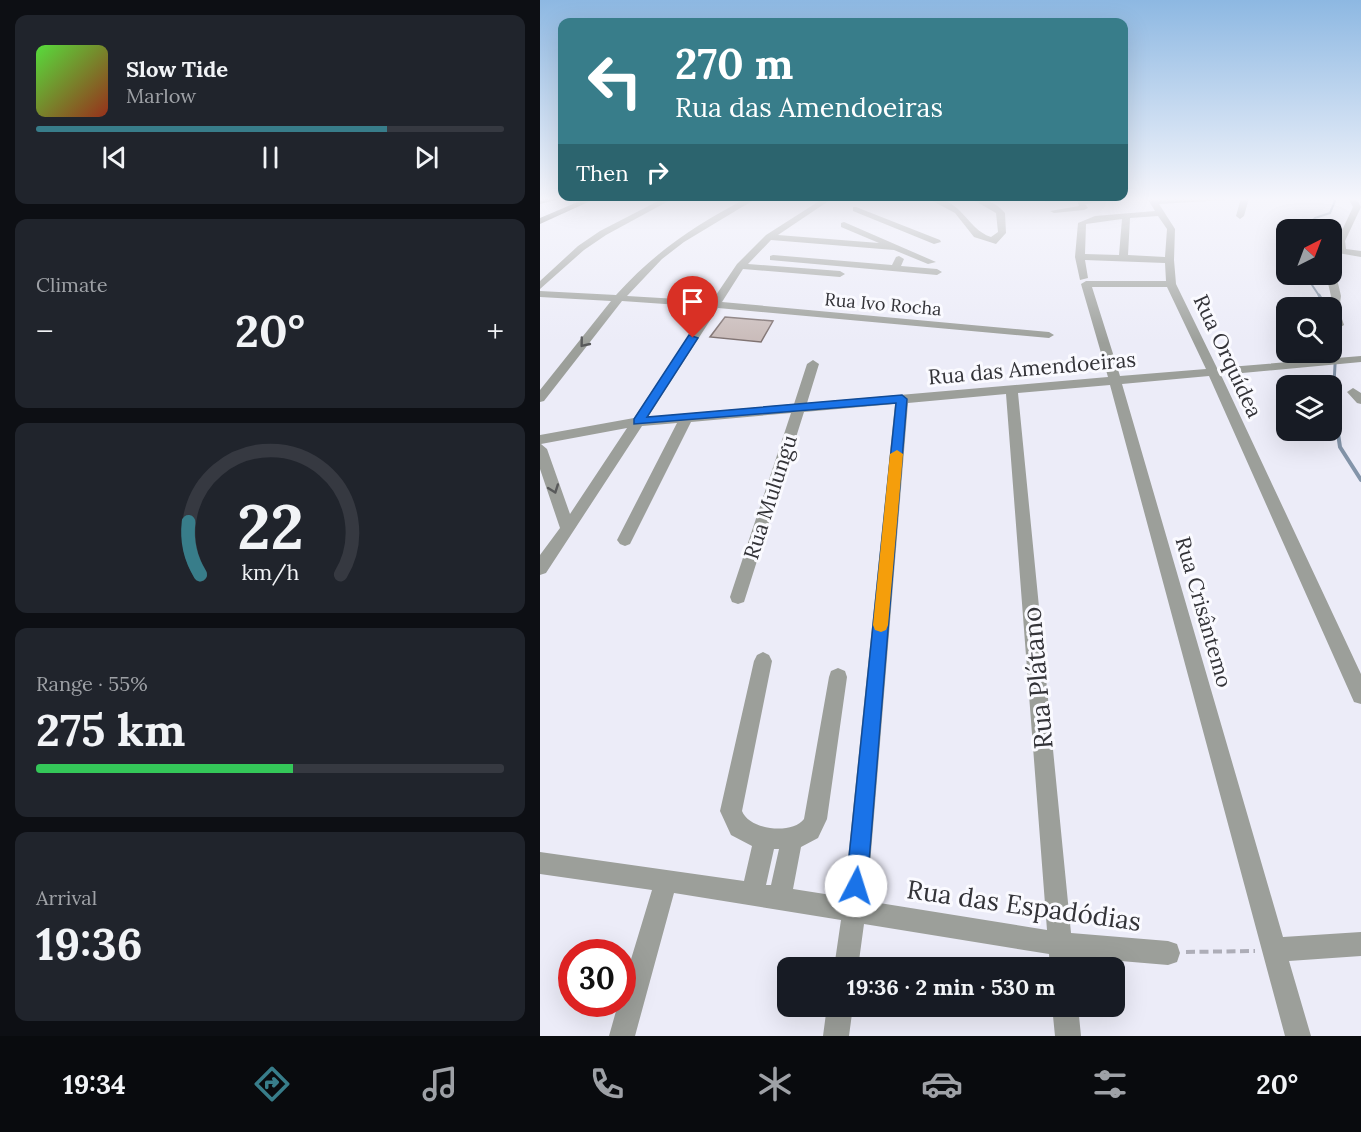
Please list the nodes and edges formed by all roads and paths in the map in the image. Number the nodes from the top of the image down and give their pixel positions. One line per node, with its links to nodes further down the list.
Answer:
1 (585, 246): 22 (street)
2 (673, 246): 24 (street)
3 (760, 246): 17 (street)
4 (871, 246): 11 (street)
5 (886, 246): 11 (street)
6 (1081, 246): 12 (street)
7 (1124, 246): 14 (street)
8 (1170, 246): 15 (street, Rua Orquídea)
9 (1342, 251): 10 (street)
10 (1361, 254)
11 (898, 256): 13 (street); 16 (street); 18 (street)
12 (1080, 256): 14 (street); 20 (street)
13 (773, 258)
14 (1123, 258): 15 (street)
15 (1169, 260): 21 (street, Rua Orquídea)
16 (946, 263)
17 (740, 266): 19 (street); 25 (street)
18 (937, 272)
19 (840, 274)
20 (1083, 278)
21 (1171, 284): 29 (street, Rua Orquídea); 30 (street, Rua Crisântemo)
22 (540, 286)
23 (540, 294): 24 (street, Rua Ivo Rocha)
24 (621, 297): 25 (street, Rua Ivo Rocha); 32 (street, one-way to 32)
25 (714, 305): 26 (street, Rua Ivo Rocha); 36 (street)
26 (1049, 335)
27 (1359, 359): 29 (street, Rua das Amendoeiras)
28 (813, 364): 34 (street, Rua Mulungu)
29 (1214, 373): 30 (street, Rua das Amendoeiras); 45 (street, Rua Orquídea)
30 (1115, 380): 31 (street, Rua das Amendoeiras); 54 (street, Rua Crisântemo)
31 (1012, 389): 33 (street, Rua das Amendoeiras); 56 (street, Rua Plátano)
32 (540, 398)
33 (902, 399): 34 (street, Rua das Amendoeiras); 52 (street)
34 (799, 407): 35 (street, Rua das Amendoeiras); 42 (street, Rua Mulungu)
35 (686, 418): 36 (street, Rua das Amendoeiras); 40 (street)
36 (638, 422): 37 (street, Rua das Amendoeiras); 39 (street)
37 (540, 440)
38 (540, 449): 39 (street, one-way to 39)
39 (568, 529): 41 (street)
40 (625, 540)
41 (540, 568)
42 (738, 597)
43 (763, 661): 46 (street)
44 (838, 676): 47 (street)
45 (1361, 695)
46 (765, 837): 47 (street); 50 (street)
47 (792, 839): 51 (street)
48 (540, 863): 49 (street, Rua das Espadódias)
49 (666, 880): 50 (street, Rua das Espadódias); 60 (street)
50 (753, 894): 51 (street, Rua das Espadódias)
51 (780, 898): 52 (street, Rua das Espadódias)
52 (854, 910): 56 (street, Rua das Espadódias); 57 (street)
53 (1361, 944): 54 (street)
54 (1275, 950): 55 (path); 63 (street, Rua Crisântemo)
55 (1168, 953): 56 (street, Rua das Espadódias)
56 (1061, 956)
57 (848, 957)
58 (839, 1017): 61 (street)
59 (1066, 1017): 62 (street)
60 (622, 1036)
61 (836, 1036)
62 (1068, 1036)
63 (1298, 1036)

